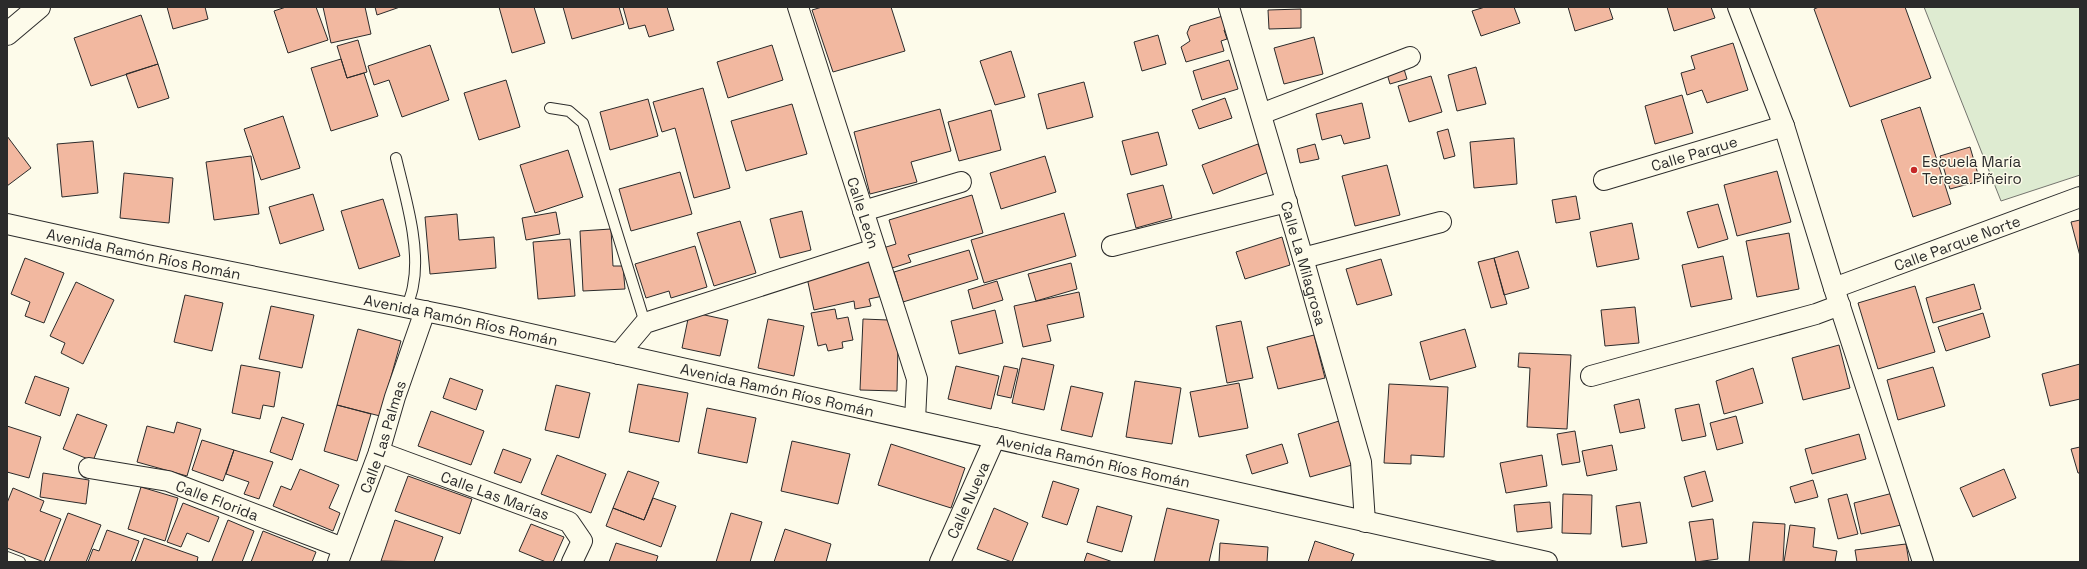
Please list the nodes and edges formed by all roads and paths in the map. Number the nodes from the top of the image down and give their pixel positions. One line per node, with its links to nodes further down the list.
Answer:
1 (39, 7): 5 (street)
2 (798, 7): 15 (street, Calle León)
3 (1229, 7): 8 (street, Calle La Milagrosa)
4 (1738, 7): 9 (street)
5 (7, 34)
6 (1410, 57): 8 (street)
7 (550, 108): 23 (lane)
8 (1261, 114): 14 (street, Calle La Milagrosa)
9 (1784, 126): 11 (street, Calle Parque); 21 (street)
10 (396, 158): 22 (lane)
11 (1604, 180)
12 (960, 182): 15 (street)
13 (2080, 197): 21 (street, Calle Parque Norte)
14 (1287, 202): 18 (street); 20 (street, Calle La Milagrosa)
15 (863, 211): 19 (street, Calle León)
16 (1441, 222): 20 (street)
17 (7, 224): 22 (street, Avenida Ramón Ríos Román)
18 (1112, 246)
19 (875, 249): 23 (street); 26 (street, Calle León)
20 (1303, 258): 30 (street, Calle La Milagrosa)
21 (1837, 296): 25 (street, Calle Parque Norte); 37 (street)
22 (416, 309): 24 (street, Avenida Ramón Ríos Román); 28 (street, Calle Las Palmas)
23 (645, 323): 24 (street)
24 (619, 354): 26 (street, Avenida Ramón Ríos Román)
25 (1591, 376)
26 (916, 420): 27 (street, Avenida Ramón Ríos Román)
27 (995, 438): 30 (street, Avenida Ramón Ríos Román); 35 (street, Calle Nueva)
28 (379, 452): 31 (street, Calle Las Palmas); 34 (street, Calle Las Marías)
29 (89, 468): 31 (street, Calle Florida)
30 (1365, 522): 36 (street, Avenida Ramón Ríos Román)
31 (340, 555)
32 (7, 557): 33 (lane)
33 (20, 562)
34 (572, 562)
35 (940, 562)
36 (1547, 562)
37 (1923, 562)

